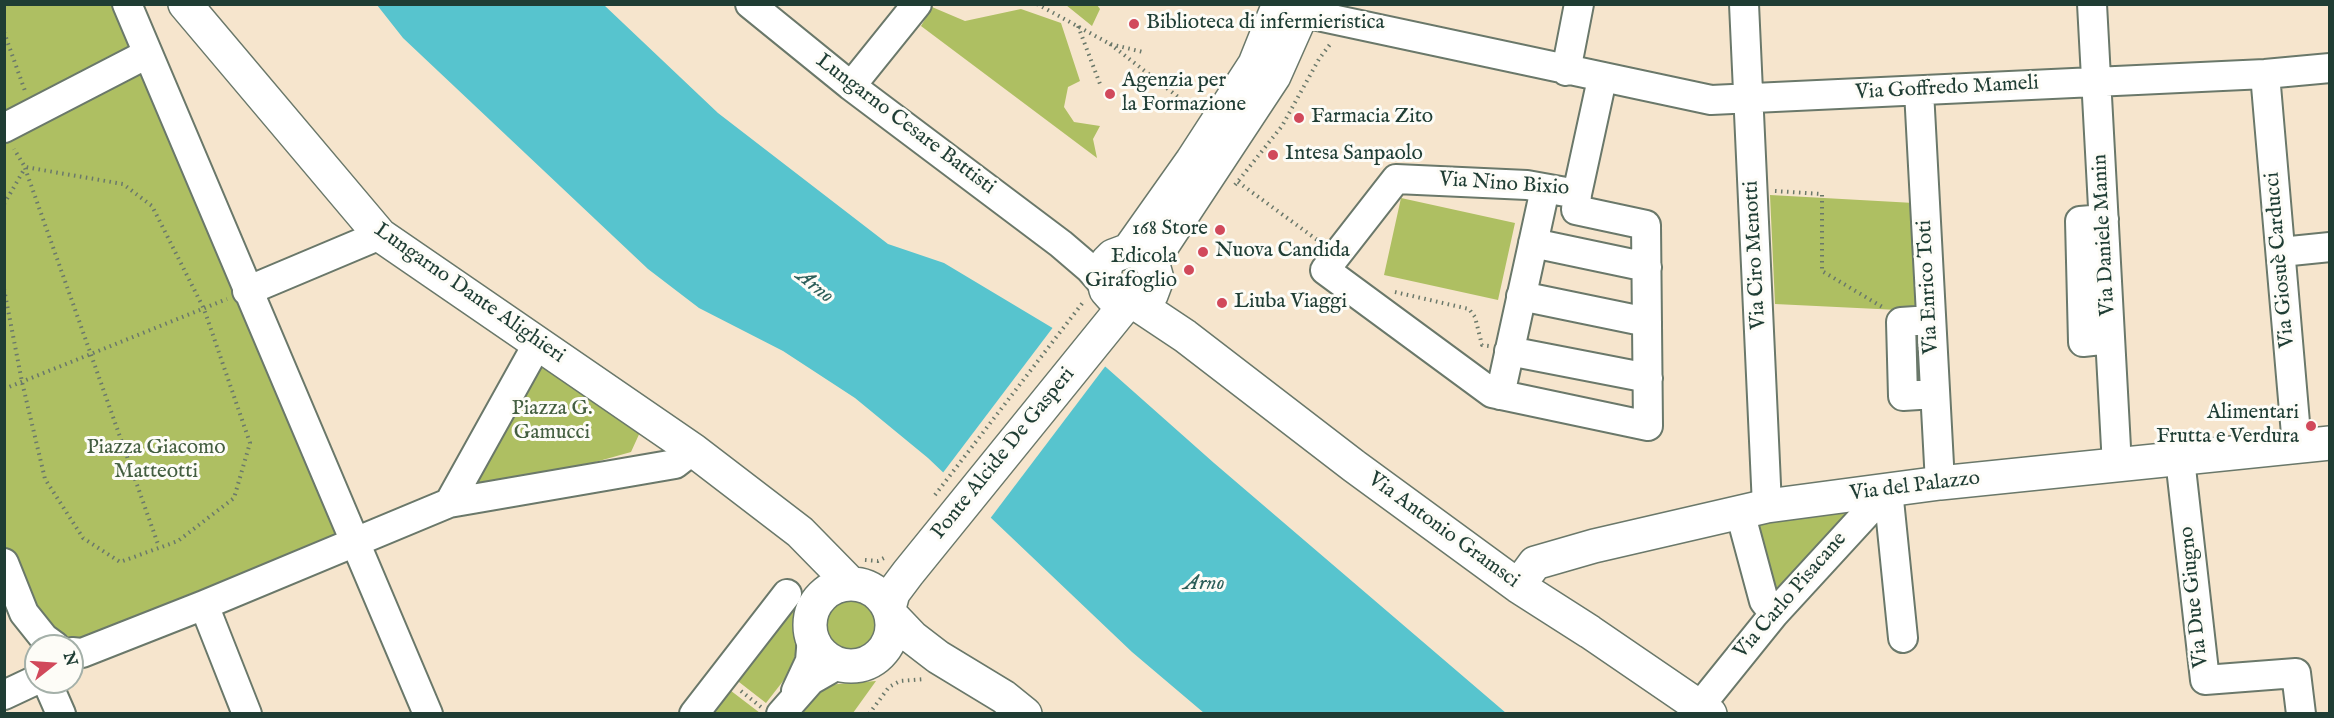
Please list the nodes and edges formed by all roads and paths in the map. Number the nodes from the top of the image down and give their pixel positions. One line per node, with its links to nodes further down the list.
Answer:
1 (127, 4): 15 (street)
2 (185, 4): 34 (main road, Lungarno Dante Alighieri)
3 (750, 4): 22 (street, Lungarno Cesare Battisti)
4 (917, 4): 22 (street)
5 (1037, 4): 11 (path)
6 (1579, 4): 17 (street)
7 (1744, 4): 25 (street, Via Ciro Menotti)
8 (2092, 4): 20 (street, Via Daniele Manin)
9 (1296, 7): 10 (street, Via Goffredo Mameli); 41 (main road, Ponte Alcide De Gasperi)
10 (1338, 22): 17 (street, Via Goffredo Mameli); 28 (path)
11 (1078, 26): 13 (path); 21 (path)
12 (4, 32): 26 (path)
13 (1110, 44): 14 (path); 24 (path)
14 (1143, 52)
15 (147, 54): 26 (street); 43 (street)
16 (2330, 68): 18 (street, Via Goffredo Mameli)
17 (1566, 71): 19 (street, Via Goffredo Mameli)
18 (2265, 74): 20 (street, Via Goffredo Mameli); 37 (street, Via Giosuè Carducci)
19 (1602, 79): 25 (street, Via Goffredo Mameli); 32 (street, Via Nino Bixio)
20 (2097, 82): 23 (street, Via Goffredo Mameli); 61 (street, Via Daniele Manin)
21 (1100, 84)
22 (851, 86): 41 (street, Lungarno Cesare Battisti)
23 (1919, 91): 25 (street, Via Goffredo Mameli); 46 (street, Via Enrico Toti)
24 (1170, 92)
25 (1749, 99): 31 (street, Via Ciro Menotti)
26 (9, 119): 27 (path)
27 (25, 167): 33 (path); 45 (path); 51 (path)
28 (1238, 183): 29 (path); 38 (path)
29 (1233, 188)
30 (1545, 189): 32 (street, Via Nino Bixio); 35 (street); 38 (street, Via Nino Bixio)
31 (1753, 190): 48 (path); 66 (street, Via Ciro Menotti)
32 (1577, 194): 39 (street)
33 (4, 204)
34 (380, 235): 43 (street); 49 (main road, Lungarno Dante Alighieri)
35 (1533, 243): 39 (street); 44 (street)
36 (2330, 247): 37 (street)
37 (2281, 252): 58 (street, Via Giosuè Carducci)
38 (1331, 262): 56 (street)
39 (1647, 267): 47 (street)
40 (4, 289): 53 (path)
41 (1120, 289): 64 (path); 70 (main road, Ponte Alcide De Gasperi); 72 (main road, Via Antonio Gramsci)
42 (1384, 289): 50 (path)
43 (247, 291): 45 (path); 67 (street)
44 (1521, 296): 47 (street); 50 (street)
45 (204, 309): 51 (path); 68 (path)
46 (1931, 320): 48 (street); 55 (street, Via Enrico Toti)
47 (1647, 322): 52 (street)
48 (1901, 322): 55 (street)
49 (538, 344): 59 (main road, Lungarno Dante Alighieri); 65 (street)
50 (1509, 351): 52 (street); 56 (street)
51 (89, 355): 53 (path); 68 (path)
52 (1648, 378): 56 (street)
53 (22, 382): 54 (path); 68 (path)
54 (4, 389)
55 (1935, 394): 62 (street, Via Enrico Toti)
56 (1500, 395)
57 (2330, 443): 58 (main road, Via del Palazzo)
58 (2297, 446): 60 (main road, Via del Palazzo)
59 (693, 450): 65 (street); 71 (main road, Lungarno Dante Alighieri)
60 (2180, 459): 61 (main road, Via del Palazzo); 99 (street, Via Due Giugno)
61 (2117, 466): 62 (main road, Via del Palazzo)
62 (1940, 483): 63 (main road, Via del Palazzo)
63 (1888, 490): 66 (main road, Via del Palazzo); 77 (street, Via Carlo Pisacane); 81 (street)
64 (932, 500)
65 (449, 503): 67 (street)
66 (1754, 509): 72 (main road, Via del Palazzo); 77 (street, Via Ciro Menotti)
67 (355, 543): 74 (street); 95 (street)
68 (159, 547)
69 (4, 564): 76 (street)
70 (898, 565): 71 (main road, Ponte Alcide De Gasperi); 71 (path); 75 (main road, Ponte Alcide De Gasperi)
71 (849, 580): 75 (main road); 80 (main road)
72 (1518, 586): 92 (main road, Via Antonio Gramsci)
73 (787, 594): 86 (street)
74 (204, 605): 82 (street); 94 (street)
75 (890, 611): 83 (main road); 87 (main road)
76 (24, 613): 78 (street); 79 (street)
77 (1774, 614): 92 (street, Via Carlo Pisacane)
78 (31, 634)
79 (41, 634)
80 (812, 636): 84 (main road); 91 (street)
81 (1903, 638)
82 (84, 647)
83 (875, 658): 84 (main road); 87 (main road)
84 (844, 665): 91 (street)
85 (930, 674): 97 (path)
86 (723, 677): 91 (path); 96 (street)
87 (978, 682): 98 (main road)
88 (24, 686): 90 (street)
89 (52, 694): 93 (street)
90 (4, 695)
91 (781, 709)
92 (1705, 710)
93 (61, 714)
94 (247, 714)
95 (428, 714)
96 (694, 714)
97 (869, 714)
98 (1025, 714)
99 (2301, 714)

